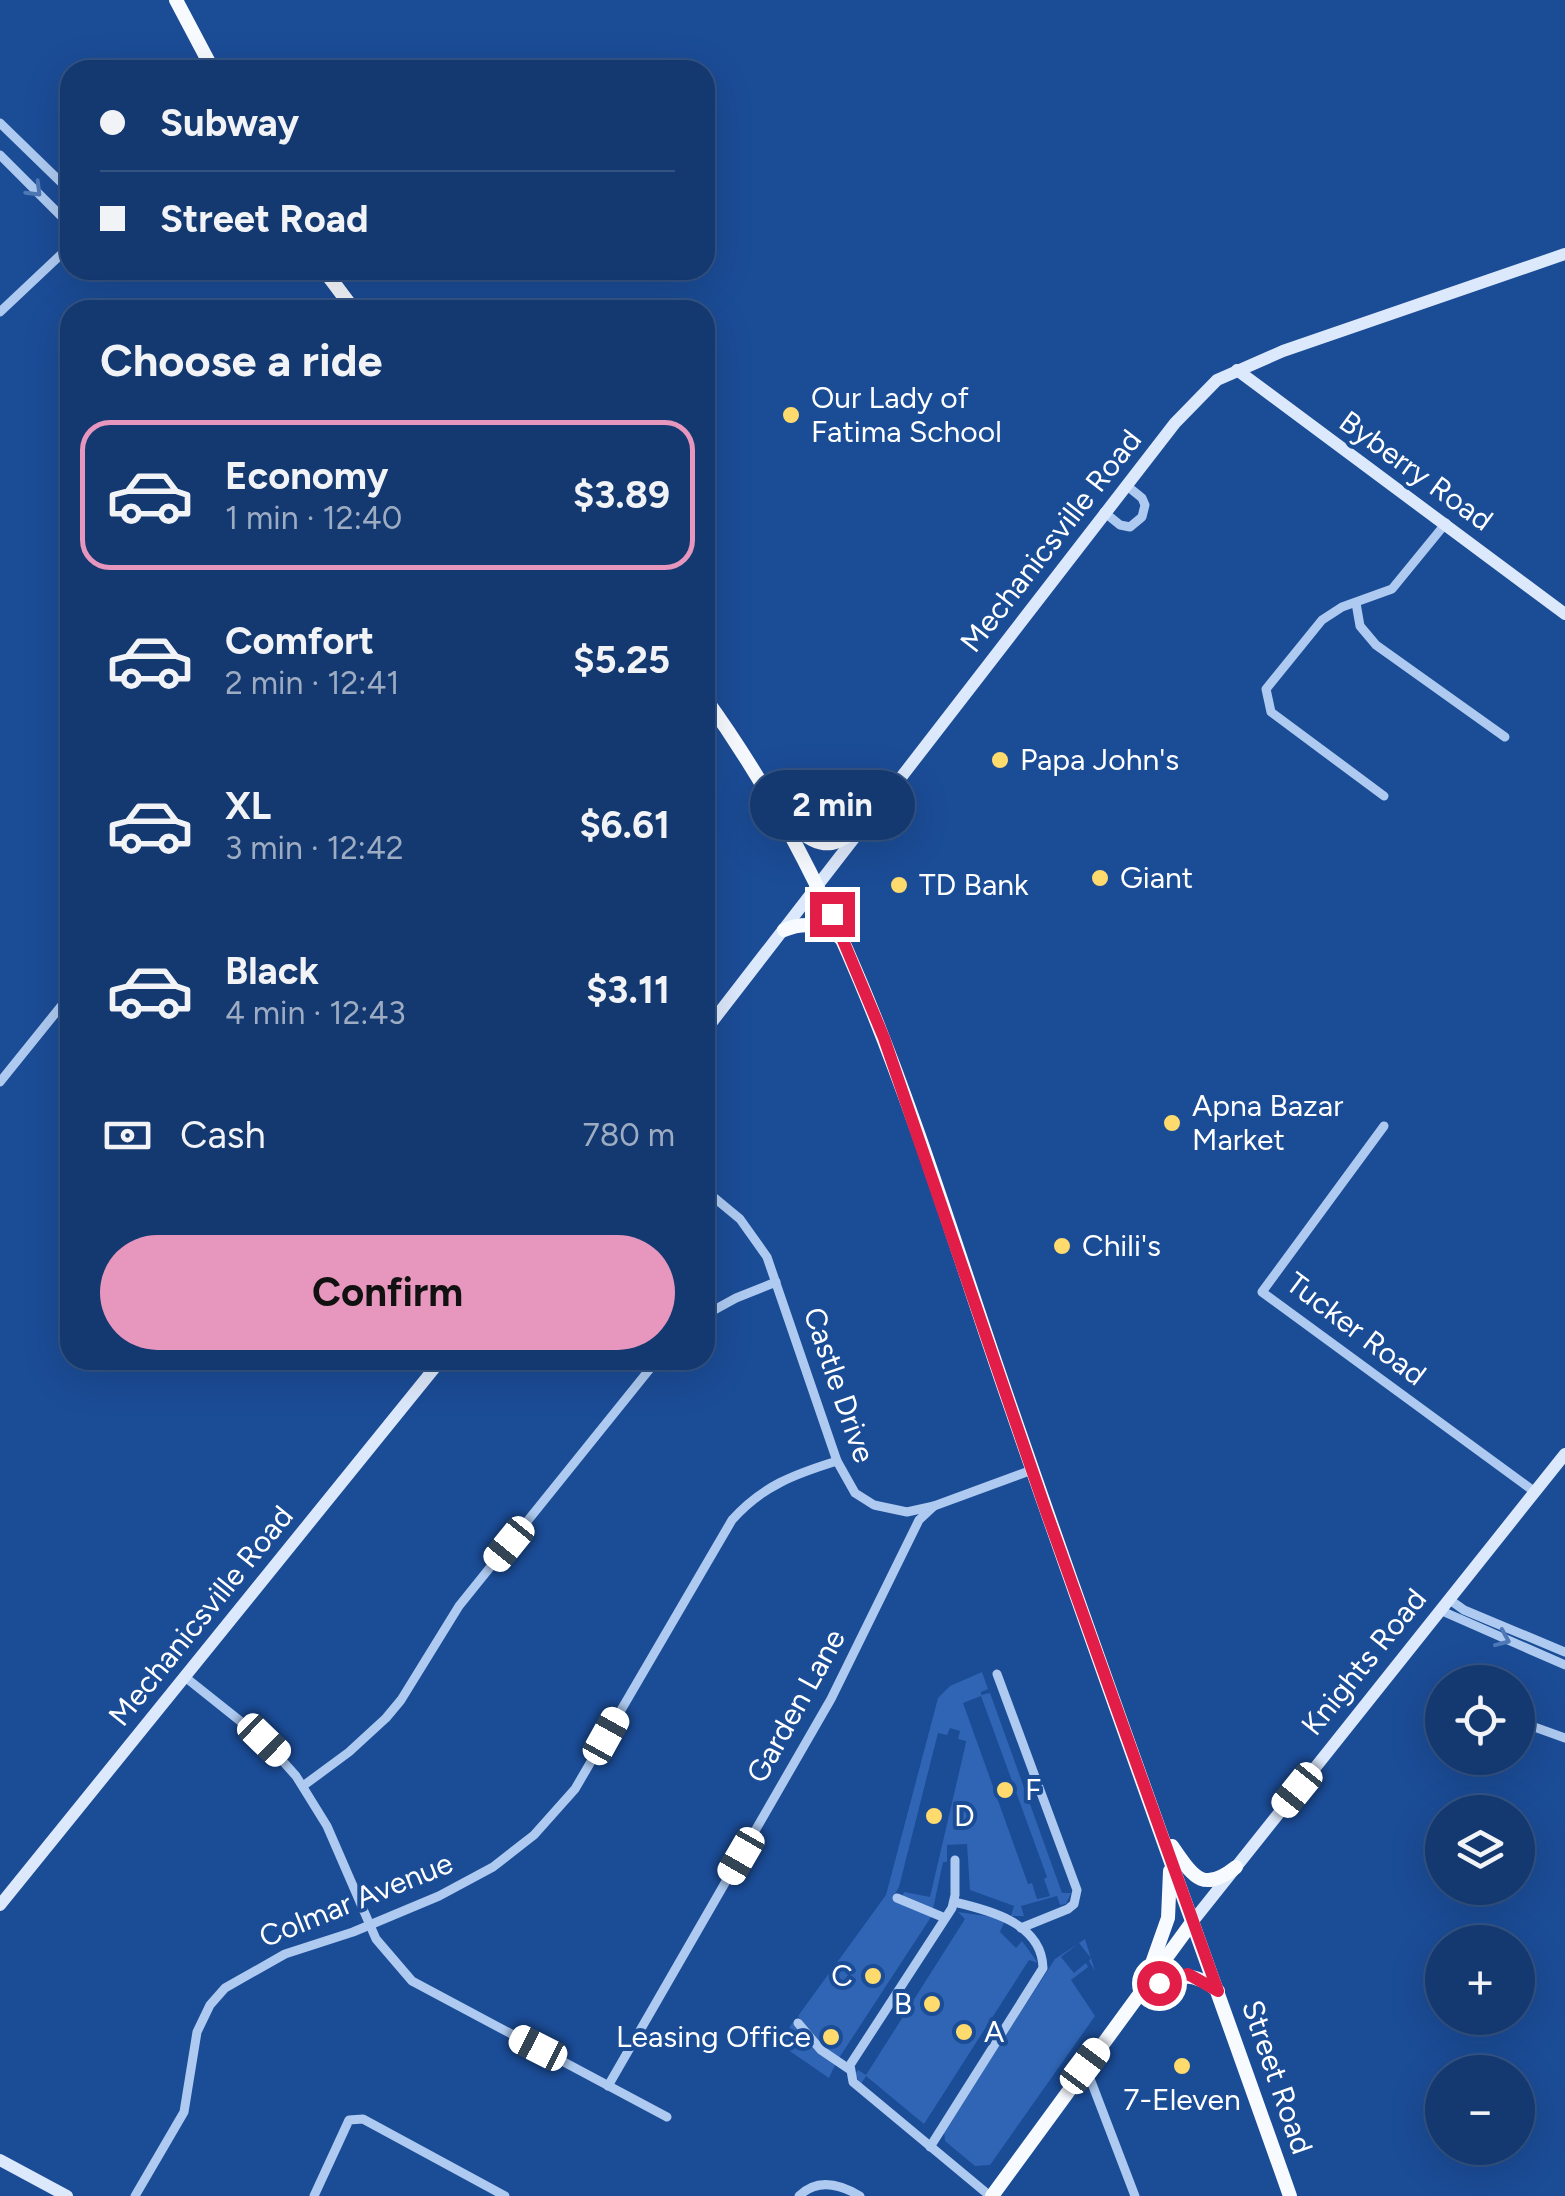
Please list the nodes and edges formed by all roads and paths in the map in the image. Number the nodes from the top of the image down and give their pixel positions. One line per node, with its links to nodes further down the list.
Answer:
1 (176, 0): 2 (main road)
2 (208, 60)
3 (0, 124): 5 (street)
4 (0, 155): 6 (street, one-way to 6)
5 (60, 181)
6 (60, 215)
7 (1565, 254): 10 (street, Mechanicsville Road)
8 (60, 255): 9 (street)
9 (0, 312)
10 (1237, 370): 11 (street, Mechanicsville Road); 13 (street, Byberry Road)
11 (1126, 485): 12 (street, Mechanicsville Road); 12 (street)
12 (1104, 512): 20 (street, Mechanicsville Road)
13 (1446, 523): 14 (street); 15 (street, Byberry Road)
14 (1356, 603): 17 (street); 18 (street)
15 (1565, 614)
16 (715, 713): 19 (main road, Street Road)
17 (1505, 738)
18 (1384, 796)
19 (780, 814): 20 (main road); 21 (main road, Street Road)
20 (872, 816): 21 (street, Mechanicsville Road)
21 (818, 886): 22 (street, Mechanicsville Road); 23 (main road, Street Road)
22 (784, 930): 23 (main road); 25 (street, Mechanicsville Road)
23 (845, 942): 35 (main road, Street Road)
24 (60, 1007): 26 (street)
25 (715, 1018)
26 (0, 1082)
27 (1384, 1126): 36 (street, Tucker Road)
28 (715, 1198): 29 (street, Castle Drive)
29 (776, 1282): 30 (street); 34 (street, Castle Drive)
30 (715, 1310)
31 (433, 1370): 42 (street, Mechanicsville Road)
32 (649, 1370): 45 (street)
33 (1565, 1454): 36 (street, Knights Road)
34 (837, 1462): 37 (street, Castle Drive); 55 (street, Colmar Avenue)
35 (1032, 1470): 37 (street, Castle Drive); 46 (main road, Street Road)
36 (1535, 1492): 38 (street, Knights Road)
37 (934, 1506): 62 (street, Garden Lane)
38 (1446, 1605): 39 (street); 40 (street, one-way to 40); 49 (street, Knights Road)
39 (1565, 1652)
40 (1565, 1665)
41 (997, 1674): 56 (street)
42 (185, 1677): 45 (street); 52 (street, Mechanicsville Road)
43 (1535, 1727): 44 (street)
44 (1565, 1738)
45 (303, 1786): 55 (street)
46 (1160, 1828): 47 (main road, Street Road); 49 (main road)
47 (1166, 1845): 54 (main road, Street Road); 58 (main road)
48 (955, 1860): 51 (street)
49 (1236, 1867): 54 (street, Knights Road)
50 (896, 1898): 53 (street)
51 (954, 1902): 53 (street); 56 (street)
52 (0, 1904)
53 (945, 1918): 61 (street)
54 (1193, 1921): 57 (main road, Street Road); 58 (main road, Knights Road)
55 (369, 1926): 62 (street); 67 (street, Colmar Avenue)
56 (1021, 1928): 64 (street)
57 (1218, 1991): 58 (main road); 74 (main road, Street Road)
58 (1133, 2001): 60 (main road, Knights Road)
59 (798, 2023): 61 (street)
60 (1085, 2066): 72 (main road, Knights Road); 73 (street)
61 (849, 2069): 64 (street)
62 (608, 2086): 63 (street)
63 (667, 2118)
64 (930, 2147): 72 (street)
65 (0, 2160): 66 (street)
66 (68, 2196)
67 (135, 2196)
68 (314, 2196): 69 (street)
69 (505, 2196)
70 (799, 2196): 71 (street)
71 (860, 2196)
72 (991, 2196)
73 (1135, 2196)
74 (1290, 2196)

